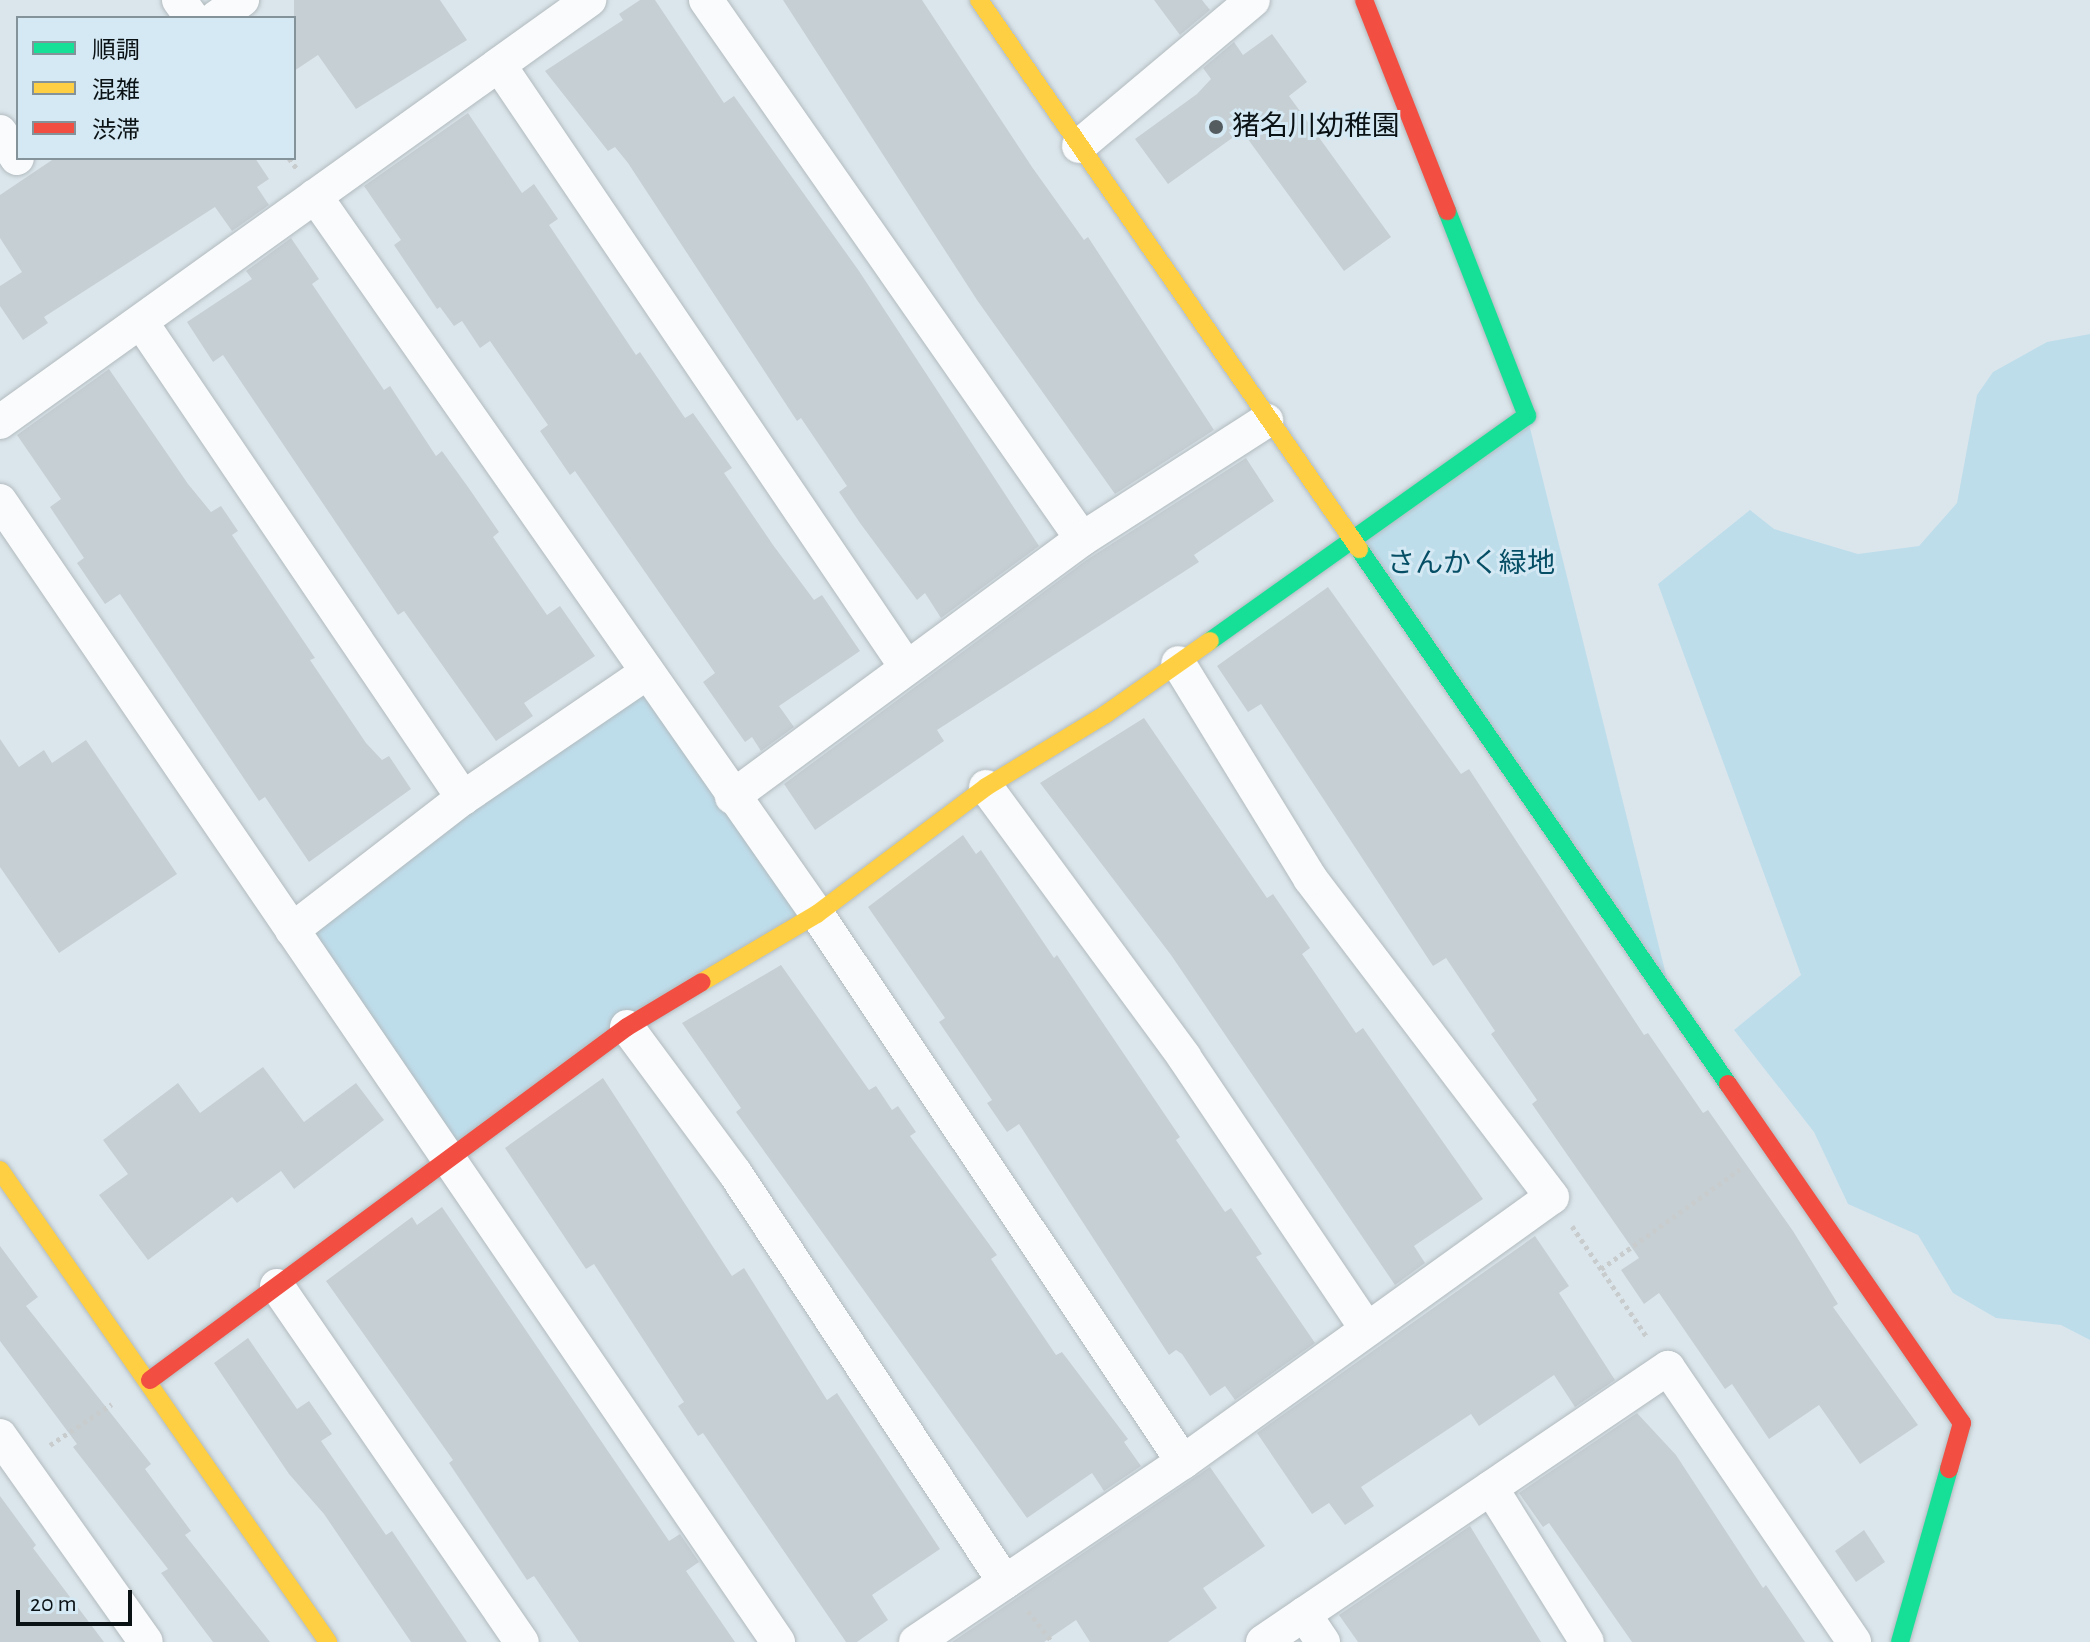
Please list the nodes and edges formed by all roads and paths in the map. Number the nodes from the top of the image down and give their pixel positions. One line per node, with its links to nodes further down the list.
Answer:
1 (242, 0): 7 (street)
2 (589, 0): 8 (street)
3 (706, 0): 17 (street)
4 (979, 0): 10 (street)
5 (1253, 0): 10 (street)
6 (1364, 0): 18 (street)
7 (219, 16)
8 (499, 65): 12 (street); 20 (street)
9 (0, 132): 11 (street)
10 (1079, 146): 14 (street)
11 (16, 155)
12 (315, 196): 13 (street); 21 (street)
13 (141, 322): 15 (street); 24 (street)
14 (1266, 421): 17 (street); 18 (street)
15 (0, 422)
16 (0, 501): 26 (street)
17 (1082, 539): 20 (street)
18 (1349, 542): 19 (street); 28 (street)
19 (1178, 663): 22 (street); 31 (street)
20 (905, 665): 23 (street)
21 (646, 673): 23 (street); 24 (street)
22 (986, 787): 25 (street); 34 (street)
23 (732, 797): 25 (street)
24 (463, 798): 26 (street)
25 (817, 914): 27 (street); 38 (street)
26 (292, 930): 29 (street)
27 (627, 1027): 29 (street); 41 (street)
28 (1770, 1147): 32 (path); 52 (street)
29 (448, 1159): 33 (street); 46 (street)
30 (0, 1170): 36 (street)
31 (1552, 1197): 32 (path); 34 (street)
32 (1601, 1269): 35 (path)
33 (277, 1286): 36 (street); 45 (street)
34 (1367, 1329): 38 (street)
35 (1668, 1368): 40 (street); 51 (street)
36 (150, 1380): 39 (path); 44 (street)
37 (0, 1436): 39 (street)
38 (1183, 1462): 41 (street)
39 (10, 1471): 43 (street)
40 (1491, 1488): 42 (street); 50 (street)
41 (1005, 1582): 47 (street)
42 (1304, 1614): 48 (street); 49 (street)
43 (146, 1642)
44 (328, 1642)
45 (522, 1642)
46 (778, 1642)
47 (916, 1642)
48 (1263, 1642)
49 (1323, 1642)
50 (1587, 1642)
51 (1854, 1642)
52 (1900, 1642)

